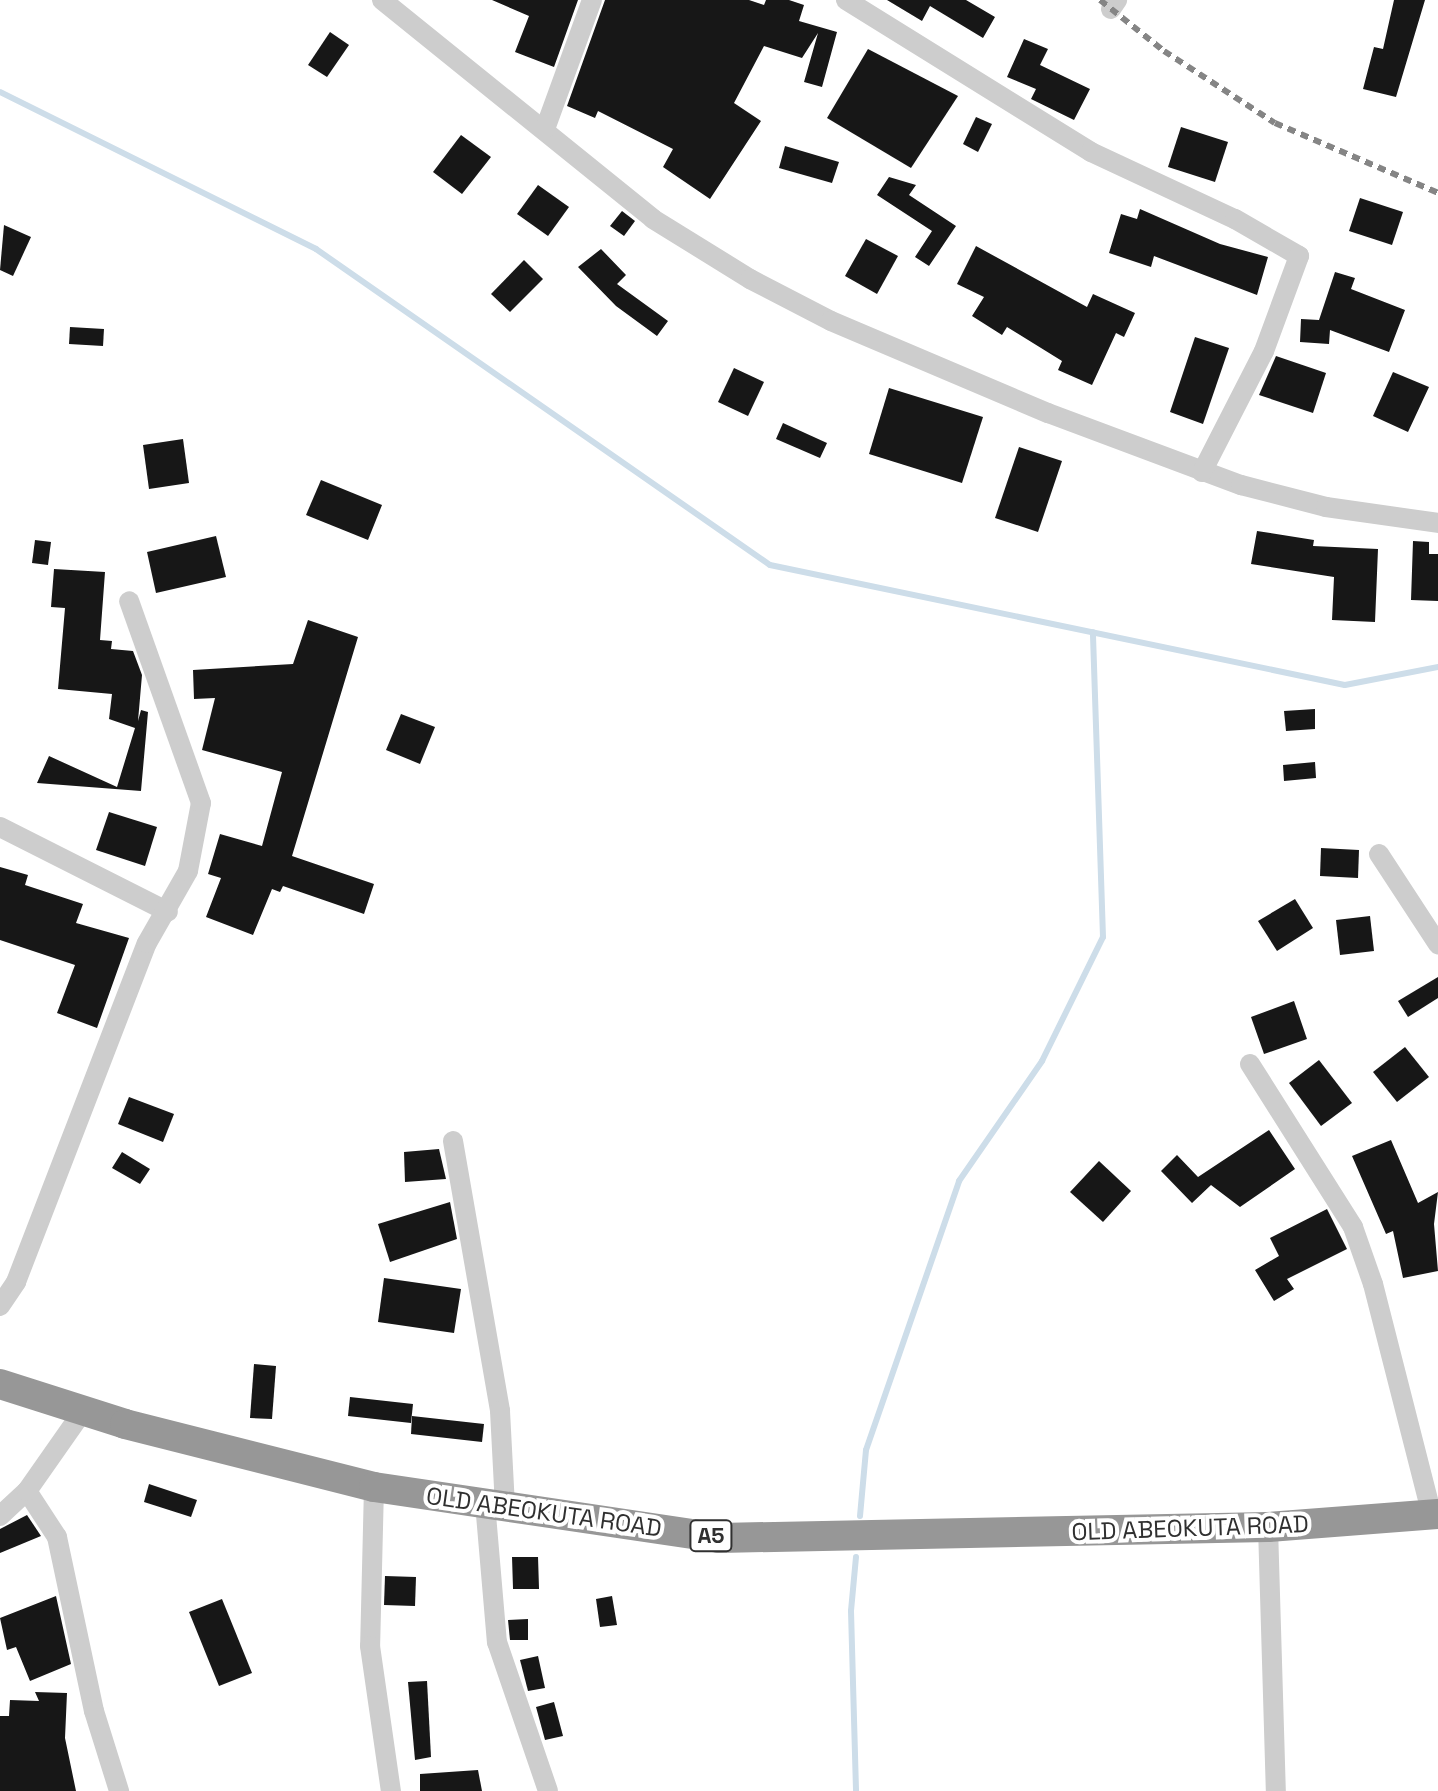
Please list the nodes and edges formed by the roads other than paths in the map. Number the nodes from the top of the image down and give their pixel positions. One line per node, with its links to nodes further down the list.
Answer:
1 (382, 0): 4 (street)
2 (592, 0): 4 (street)
3 (846, 0): 5 (street)
4 (545, 129): 5 (street)
5 (1202, 472): 6 (street)
6 (1438, 523)
7 (129, 601): 10 (street)
8 (0, 827): 10 (street)
9 (1379, 854): 11 (street)
10 (168, 912): 14 (street)
11 (1438, 944)
12 (1250, 1064): 20 (street)
13 (453, 1141): 19 (street)
14 (0, 1306)
15 (0, 1384): 16 (highway, OLD ABEOKUTA ROAD / A5)
16 (83, 1411): 17 (highway, OLD ABEOKUTA ROAD / A5); 18 (street)
17 (374, 1487): 19 (highway, OLD ABEOKUTA ROAD / A5); 24 (street)
18 (27, 1491): 21 (street); 23 (street)
19 (495, 1505): 22 (highway, OLD ABEOKUTA ROAD / A5); 25 (street)
20 (1435, 1514): 22 (highway, OLD ABEOKUTA ROAD / A5)
21 (0, 1516)
22 (1268, 1527): 26 (street)
23 (119, 1791)
24 (391, 1791)
25 (548, 1791)
26 (1276, 1791)

